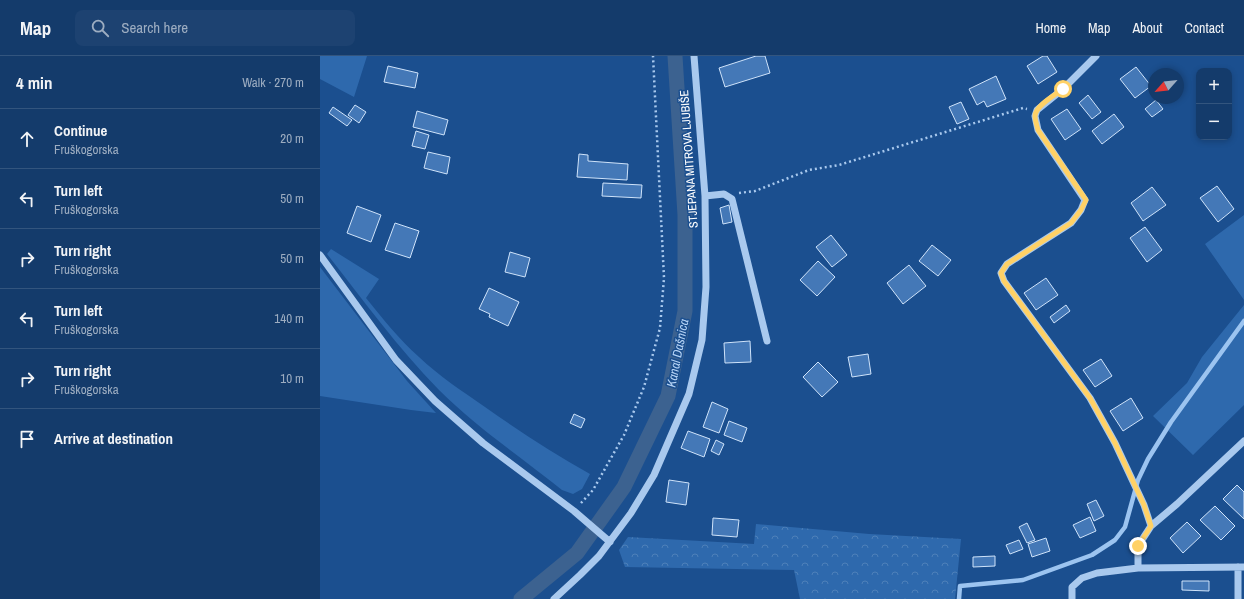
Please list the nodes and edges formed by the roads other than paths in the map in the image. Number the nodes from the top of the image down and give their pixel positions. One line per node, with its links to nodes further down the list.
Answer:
1 (694, 56): 3 (street, STJEPANA MITROVA LJUBIŠE)
2 (1096, 56): 7 (street)
3 (705, 196): 5 (street); 8 (street, STJEPANA MITROVA LJUBIŠE)
4 (320, 255): 8 (street)
5 (767, 341)
6 (1244, 441): 7 (street)
7 (1151, 526): 10 (street)
8 (610, 542): 11 (street, STJEPANA MITROVA LJUBIŠE)
9 (1241, 567): 10 (street); 13 (street)
10 (1138, 568): 12 (street)
11 (554, 599)
12 (1072, 599)
13 (1238, 599)

